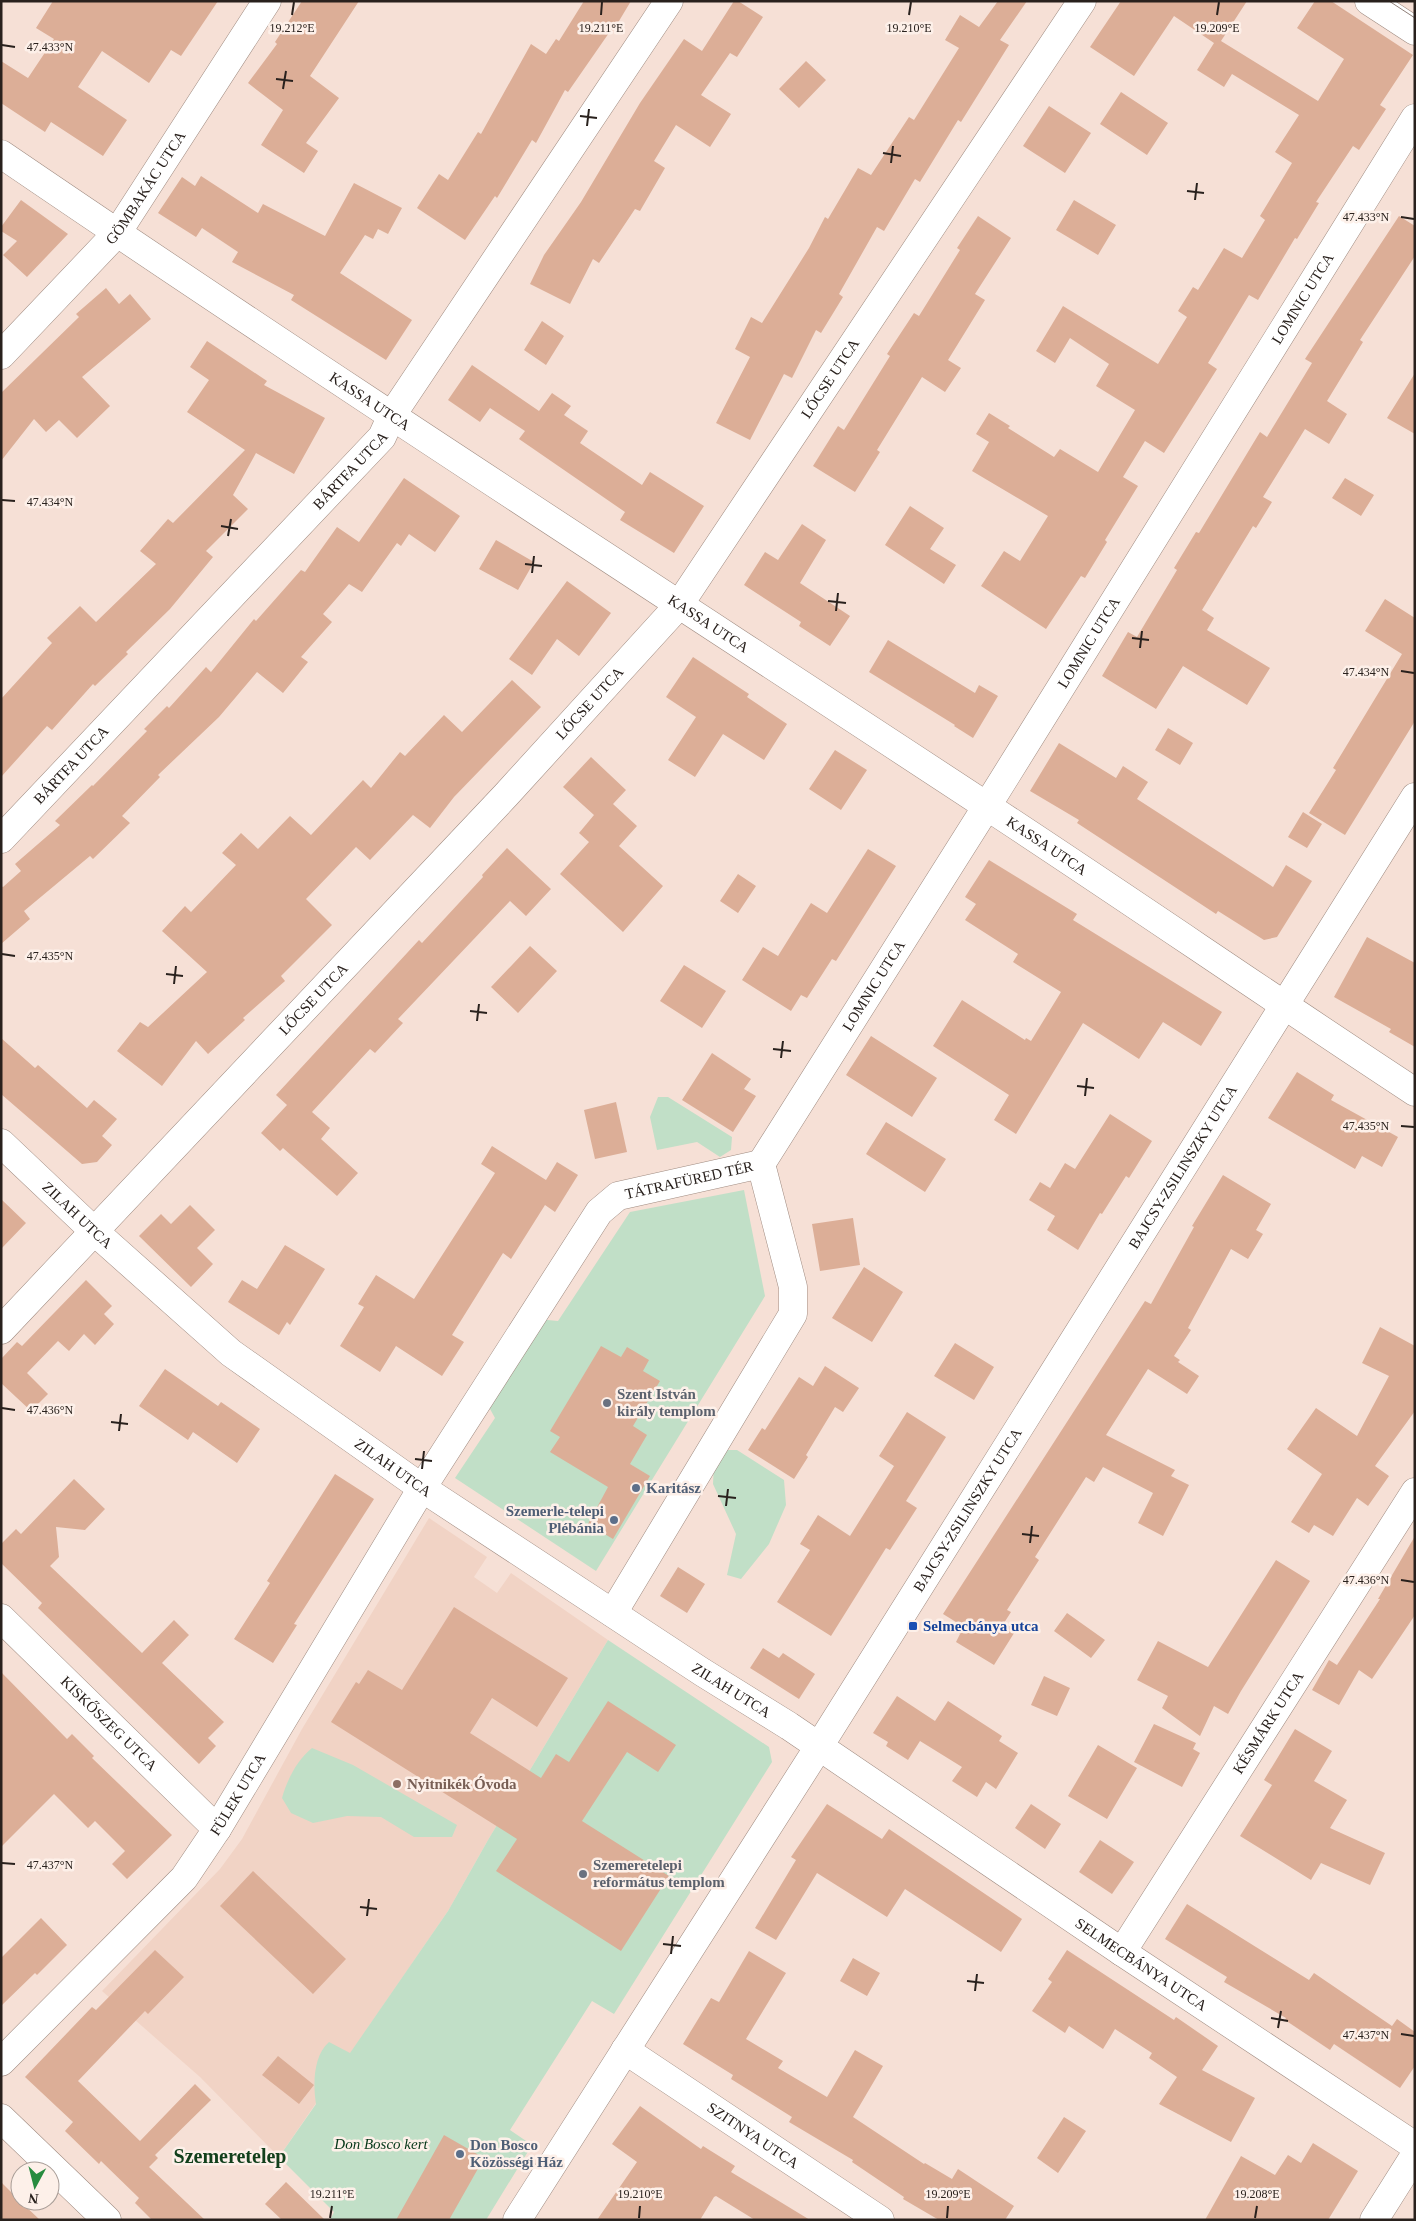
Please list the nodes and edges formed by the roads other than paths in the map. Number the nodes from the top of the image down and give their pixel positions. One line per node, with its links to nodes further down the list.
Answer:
1 (267, 1): 8 (street, GÖMBAKÁC UTCA)
2 (668, 1): 10 (street, BÁRTFA UTCA)
3 (1082, 1): 11 (street, LŐCSE UTCA)
4 (1369, 1): 5 (street)
5 (1415, 31)
6 (1415, 118): 13 (street, LOMNIC UTCA)
7 (1, 154): 8 (street, KASSA UTCA)
8 (116, 233): 9 (street, GÖMBAKÁC UTCA); 10 (street, KASSA UTCA)
9 (1, 355)
10 (392, 415): 11 (street, KASSA UTCA); 14 (street, BÁRTFA UTCA)
11 (679, 605): 13 (street, KASSA UTCA); 19 (street, LŐCSE UTCA)
12 (1415, 797): 15 (street, BAJCSY-ZSILINSZKY UTCA)
13 (987, 806): 15 (street, KASSA UTCA); 18 (street, LOMNIC UTCA)
14 (1, 839)
15 (1283, 1006): 16 (street, KASSA UTCA); 25 (street, BAJCSY-ZSILINSZKY UTCA)
16 (1415, 1092)
17 (1, 1143): 19 (street, ZILAH UTCA)
18 (761, 1164): 21 (street, TÁTRAFÜRED TÉR); 23 (street, TÁTRAFÜRED TÉR)
19 (95, 1232): 20 (street, LŐCSE UTCA); 21 (street, ZILAH UTCA)
20 (1, 1330)
21 (422, 1488): 23 (street, ZILAH UTCA); 26 (street, FÜLEK UTCA)
22 (1415, 1492): 27 (street, KÉSMÁRK UTCA)
23 (613, 1613): 25 (street, ZILAH UTCA)
24 (1, 1618): 26 (street, KISKŐSZEG UTCA)
25 (818, 1748): 27 (street, SELMECBÁNYA UTCA); 28 (street, BAJCSY-ZSILINSZKY UTCA)
26 (218, 1829): 29 (street, FÜLEK UTCA)
27 (1122, 1952): 31 (street, SELMECBÁNYA UTCA)
28 (625, 2050): 34 (street, BAJCSY-ZSILINSZKY UTCA); 35 (street, SZITNYA UTCA)
29 (1, 2062)
30 (1, 2118): 33 (street)
31 (1415, 2146)
32 (1415, 2155): 36 (street)
33 (107, 2220)
34 (517, 2220)
35 (880, 2220)
36 (1374, 2220)

